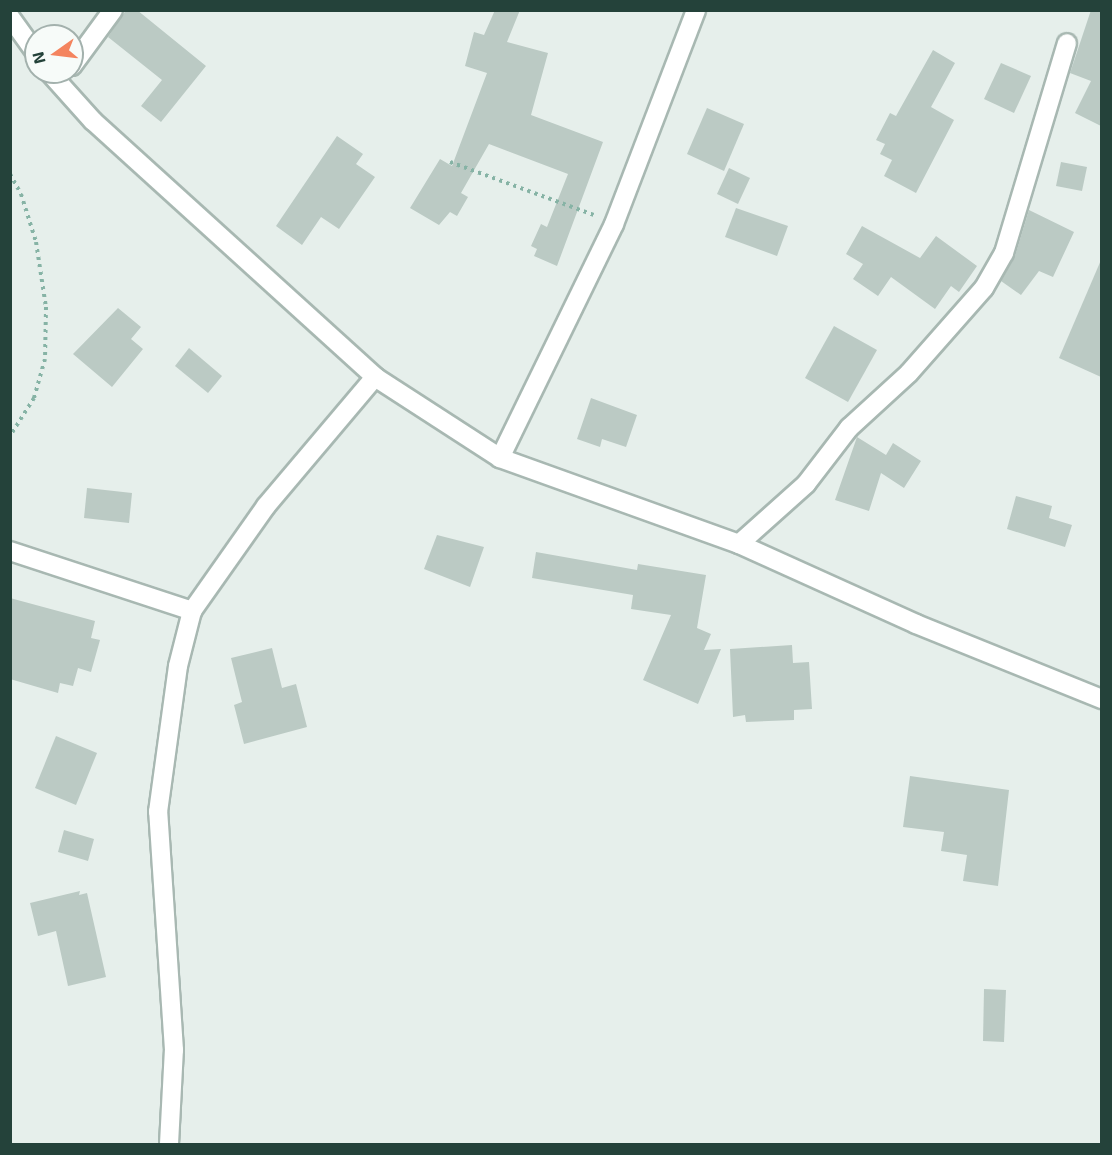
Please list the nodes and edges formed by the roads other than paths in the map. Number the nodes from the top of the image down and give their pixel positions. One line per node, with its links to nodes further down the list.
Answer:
1 (113, 10): 6 (street)
2 (696, 10): 9 (street)
3 (11, 19): 4 (street)
4 (24, 37)
5 (1067, 43): 10 (street)
6 (84, 50)
7 (66, 84): 8 (street)
8 (375, 376): 9 (street); 12 (street)
9 (500, 458): 10 (street)
10 (739, 544): 13 (street)
11 (10, 551): 12 (street)
12 (192, 610): 14 (street)
13 (1101, 699)
14 (169, 1144)

